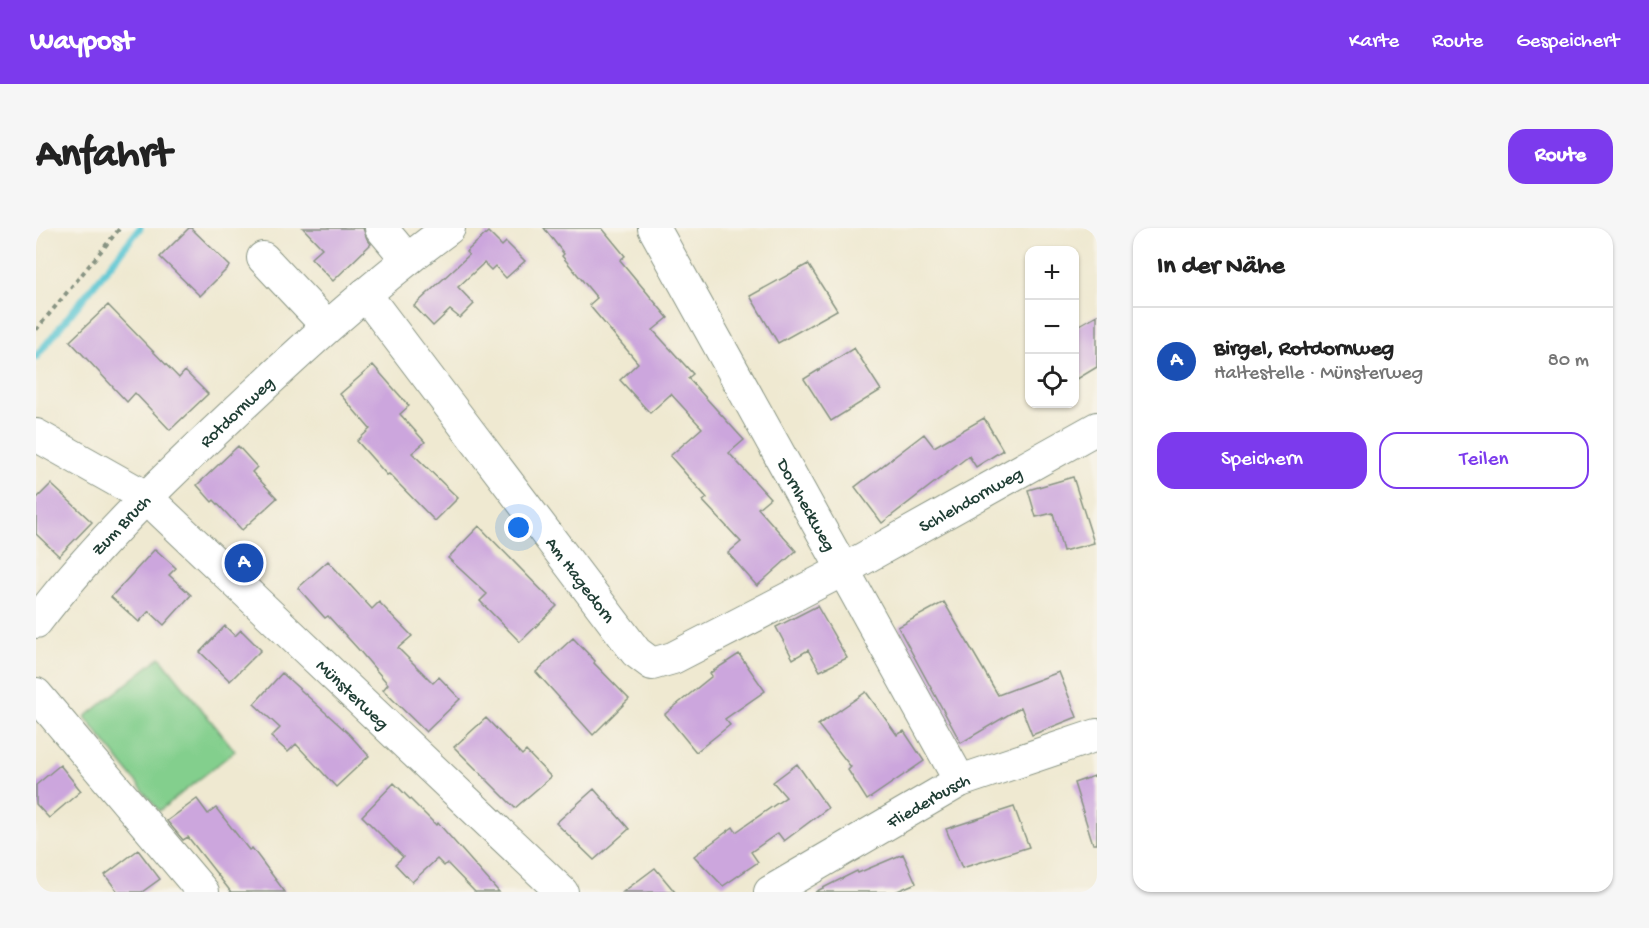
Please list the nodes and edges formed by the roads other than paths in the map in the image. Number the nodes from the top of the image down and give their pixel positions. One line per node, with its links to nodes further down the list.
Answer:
1 (381, 228): 5 (street)
2 (449, 228): 5 (street, Rotdornweg)
3 (654, 228): 11 (street, Dornheckweg)
4 (263, 258): 7 (street)
5 (407, 259): 6 (street, Rotdornweg)
6 (365, 294): 7 (street, Rotdornweg); 11 (street, Am Hagedorn)
7 (327, 326): 10 (street, Rotdornweg)
8 (1097, 428): 11 (street, Schlehdornweg)
9 (36, 435): 10 (street, Zum Bruch)
10 (146, 496): 12 (street, Zum Bruch); 16 (street, Münsterweg)
11 (843, 570): 15 (street, Dornheckweg)
12 (36, 622)
13 (36, 694): 17 (street)
14 (1097, 735): 15 (street, Fliederbusch)
15 (960, 781): 18 (street, Fliederbusch)
16 (545, 887)
17 (203, 892)
18 (770, 892)

